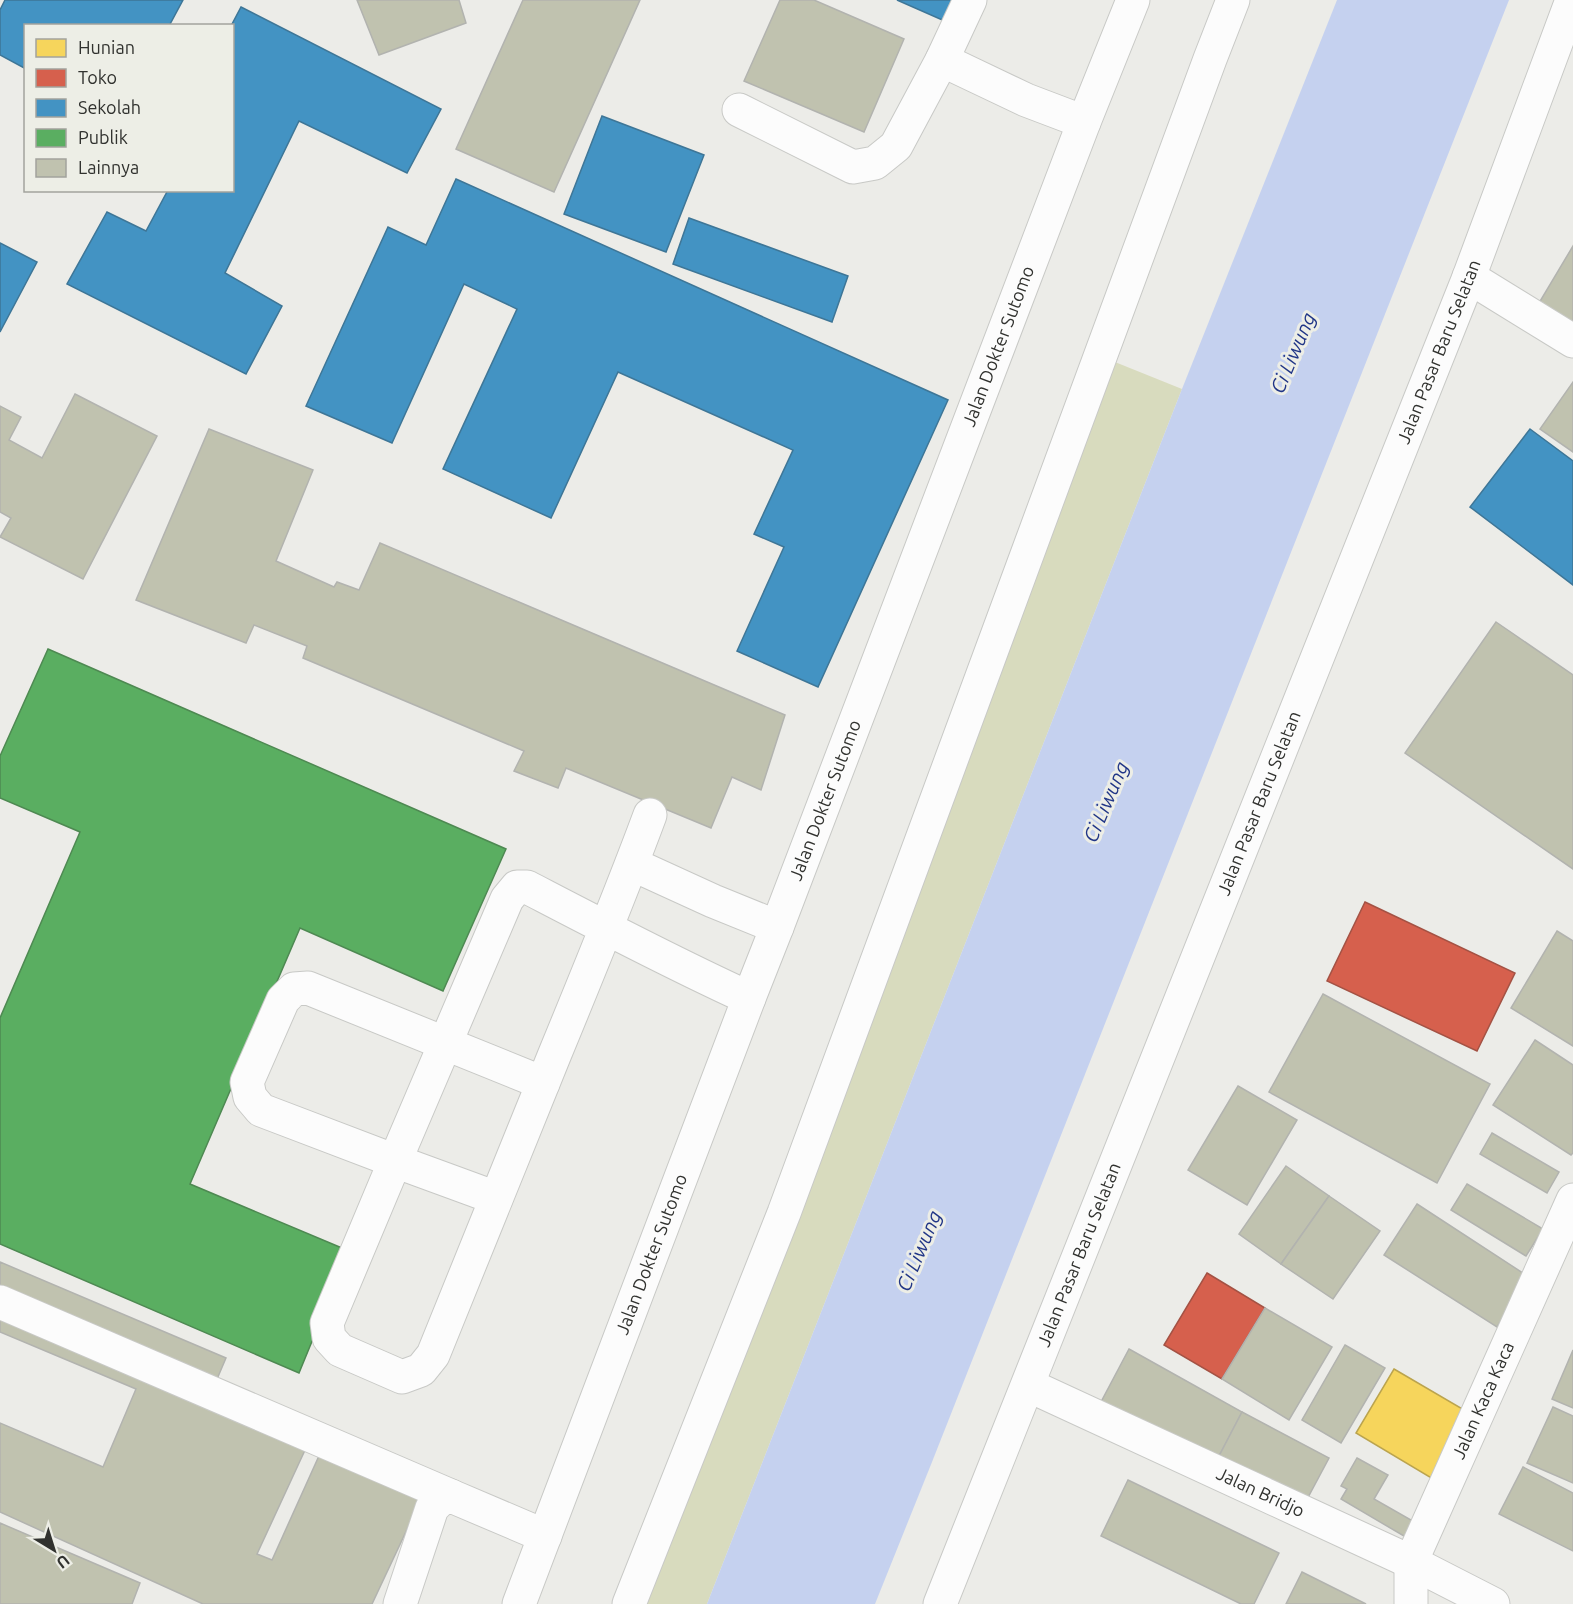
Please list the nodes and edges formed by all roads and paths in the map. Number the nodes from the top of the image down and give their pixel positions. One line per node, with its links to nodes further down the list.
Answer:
1 (970, 0): 5 (main road)
2 (1133, 0): 7 (main road, Jalan Dokter Sutomo)
3 (1233, 0): 27 (main road)
4 (1572, 0): 8 (main road, Jalan Pasar Baru Selatan)
5 (942, 60): 6 (main road); 7 (main road)
6 (740, 110)
7 (1084, 122): 12 (main road, Jalan Dokter Sutomo)
8 (1469, 277): 9 (main road); 21 (main road, Jalan Pasar Baru Selatan)
9 (1573, 341)
10 (650, 815): 11 (main road)
11 (632, 864): 12 (main road); 13 (main road)
12 (777, 927): 14 (main road, Jalan Dokter Sutomo)
13 (606, 928): 14 (main road); 15 (main road); 16 (main road)
14 (749, 998): 23 (main road, Jalan Dokter Sutomo)
15 (445, 1044): 16 (main road); 17 (main road); 17 (main road)
16 (543, 1083): 18 (main road)
17 (395, 1161): 18 (main road); 18 (main road)
18 (496, 1197)
19 (1573, 1200): 24 (main road, Jalan Kaca Kaca)
20 (0, 1302): 22 (main road)
21 (1028, 1385): 24 (main road, Jalan Bridjo); 28 (main road, Jalan Pasar Baru Selatan)
22 (451, 1496): 23 (main road); 25 (main road)
23 (545, 1536): 26 (main road, Jalan Dokter Sutomo)
24 (1411, 1562): 29 (main road, Jalan Kaca Kaca); 30 (main road, Jalan Bridjo)
25 (400, 1604)
26 (519, 1604)
27 (629, 1604)
28 (940, 1604)
29 (1411, 1604)
30 (1493, 1604)

